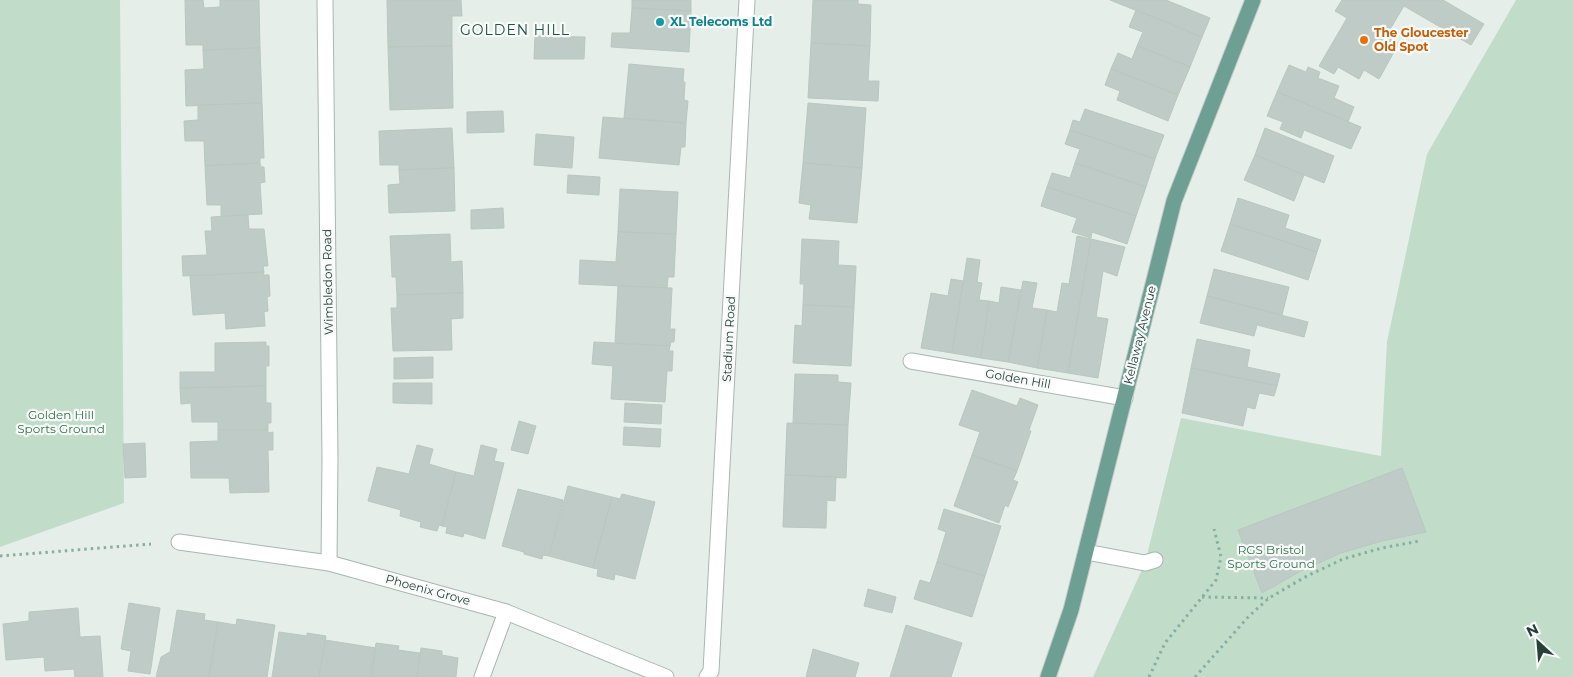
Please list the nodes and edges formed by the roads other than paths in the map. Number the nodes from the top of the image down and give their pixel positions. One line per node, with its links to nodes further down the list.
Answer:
1 (324, 0): 9 (street, Wimbledon Road)
2 (747, 0): 13 (street, Stadium Road)
3 (1253, 0): 5 (main road, Kellaway Avenue)
4 (911, 361): 5 (street, Golden Hill)
5 (1125, 398): 7 (main road, Kellaway Avenue)
6 (179, 542): 9 (street, Phoenix Grove)
7 (1086, 552): 8 (street); 14 (main road, Kellaway Avenue)
8 (1155, 560)
9 (330, 563): 10 (street, Phoenix Grove)
10 (506, 612): 11 (street); 12 (street, Phoenix Grove)
11 (482, 677)
12 (666, 677)
13 (707, 677)
14 (1048, 677)

